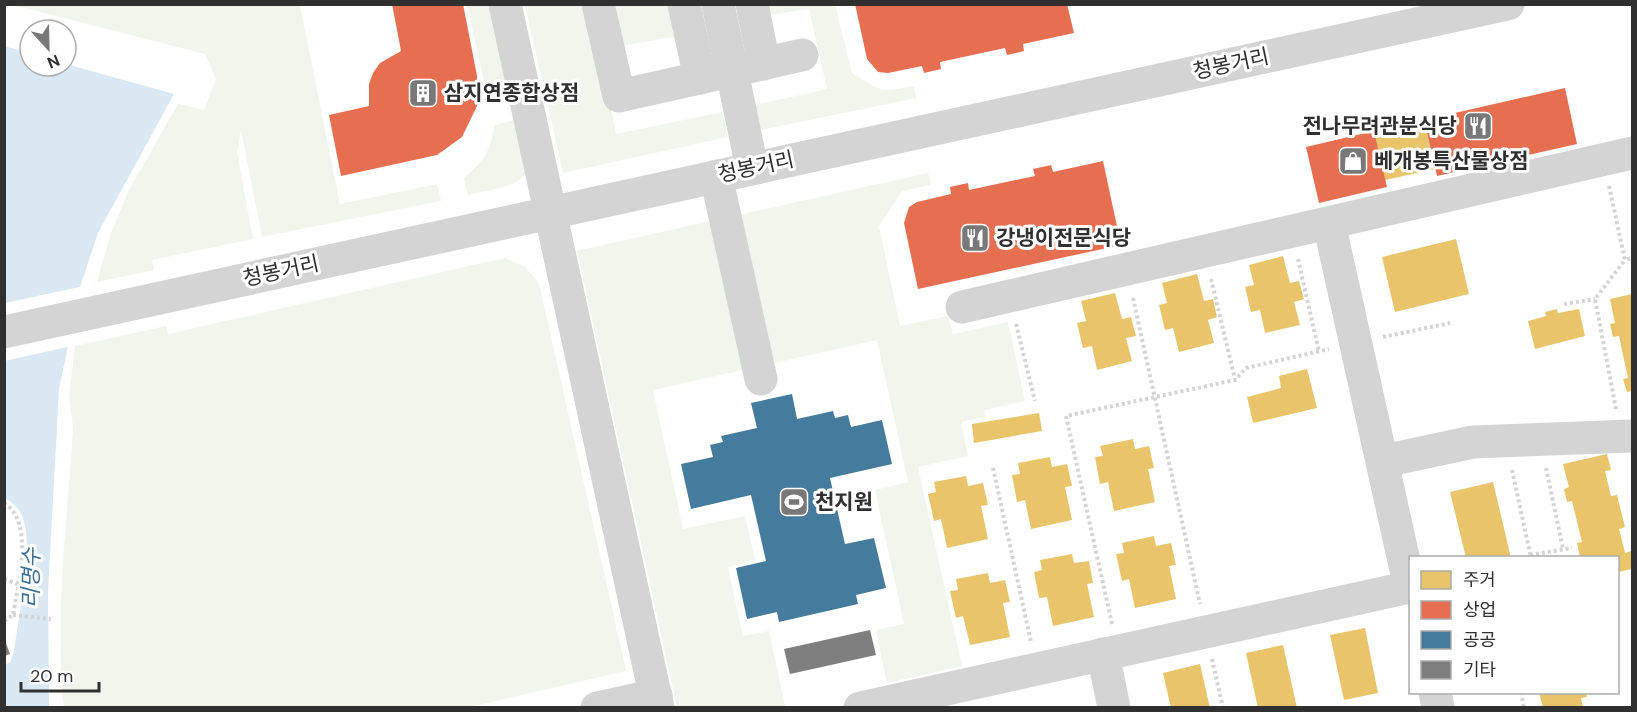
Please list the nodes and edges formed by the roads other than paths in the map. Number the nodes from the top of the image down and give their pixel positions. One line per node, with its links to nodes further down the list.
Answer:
1 (505, 4): 14 (street)
2 (598, 4): 10 (street)
3 (684, 4): 10 (street)
4 (718, 4): 9 (street)
5 (752, 4): 8 (street)
6 (1508, 4): 12 (street, 청봉거리)
7 (802, 55): 8 (street)
8 (764, 64): 9 (street)
9 (732, 71): 10 (street); 12 (street)
10 (700, 78)
11 (1618, 156): 15 (street)
12 (753, 168): 13 (street, 청봉거리)
13 (716, 176): 14 (street, 청봉거리); 18 (street)
14 (552, 212): 17 (street, 청봉거리); 24 (street)
15 (1329, 223): 16 (street); 20 (street)
16 (962, 308)
17 (4, 332)
18 (761, 379)
19 (1627, 436): 20 (street)
20 (1384, 461): 21 (street)
21 (1409, 583)
22 (1409, 588): 23 (street)
23 (1110, 653): 26 (street); 27 (street)
24 (657, 701): 25 (street)
25 (597, 708)
26 (860, 708)
27 (1114, 708)

